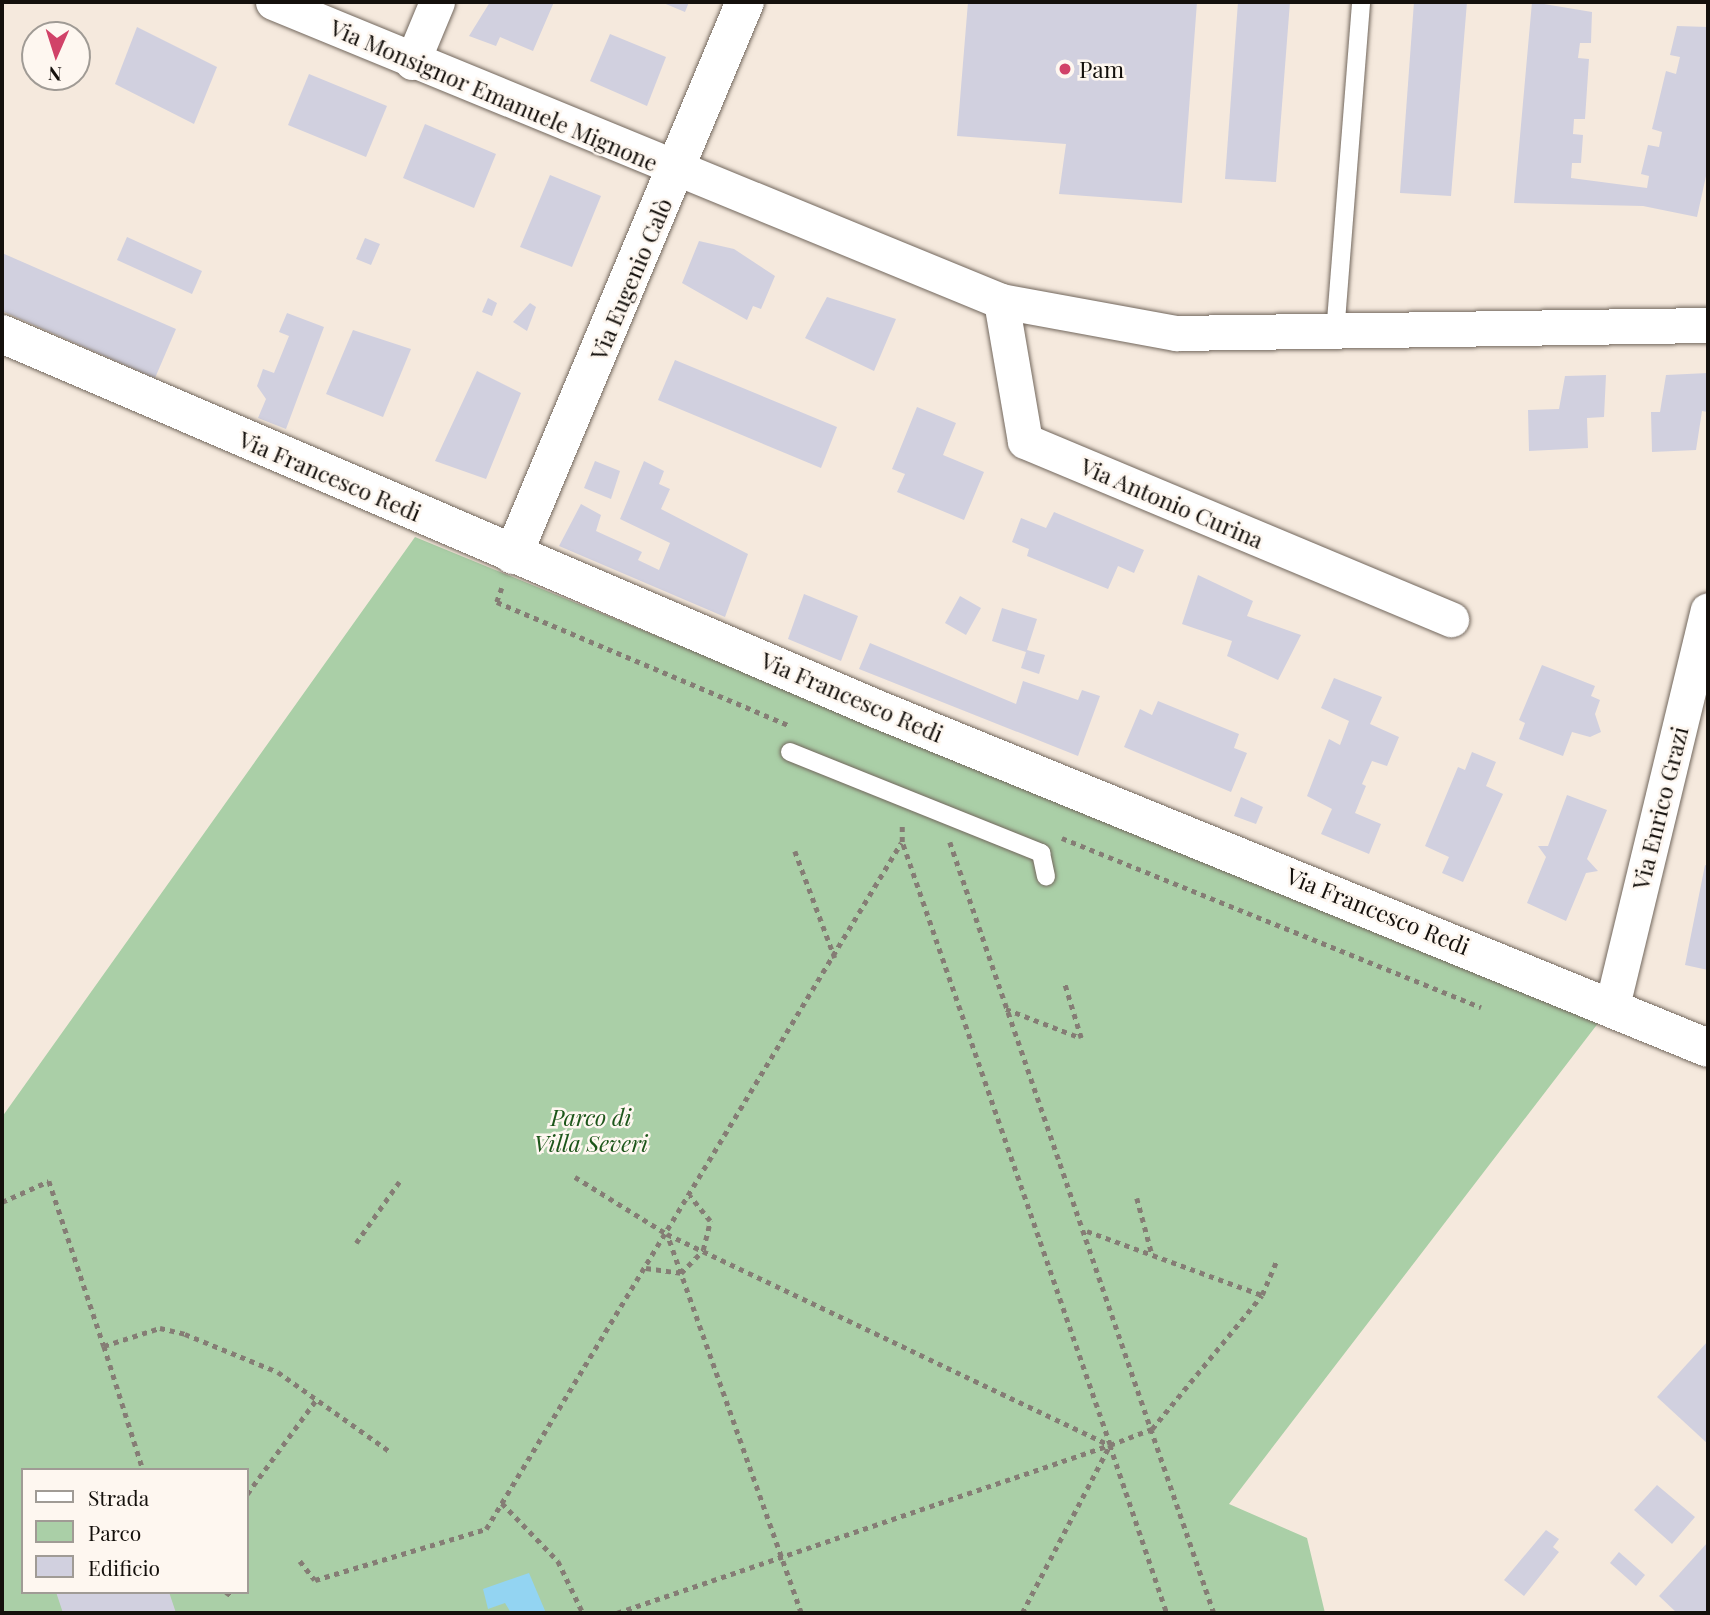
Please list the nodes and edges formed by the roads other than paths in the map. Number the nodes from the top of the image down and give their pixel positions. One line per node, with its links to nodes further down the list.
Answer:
1 (272, 2): 5 (street, Via Monsignor Emanuele Mignone)
2 (437, 2): 5 (street)
3 (745, 2): 6 (street, Via Eugenio Calò)
4 (1361, 2): 10 (lane)
5 (412, 62): 6 (street, Via Monsignor Emanuele Mignone)
6 (677, 171): 7 (street); 11 (street, Via Eugenio Calò)
7 (1001, 301): 10 (street); 13 (street, Via Antonio Curina)
8 (1708, 325): 10 (street)
9 (2, 334): 11 (street, Via Francesco Redi)
10 (1335, 334)
11 (513, 555): 16 (street, Via Francesco Redi)
12 (1708, 610): 16 (street, Via Enrico Grazi)
13 (1451, 619)
14 (790, 752): 15 (lane)
15 (1046, 876)
16 (1612, 1006): 17 (street, Via Francesco Redi)
17 (1708, 1048)

